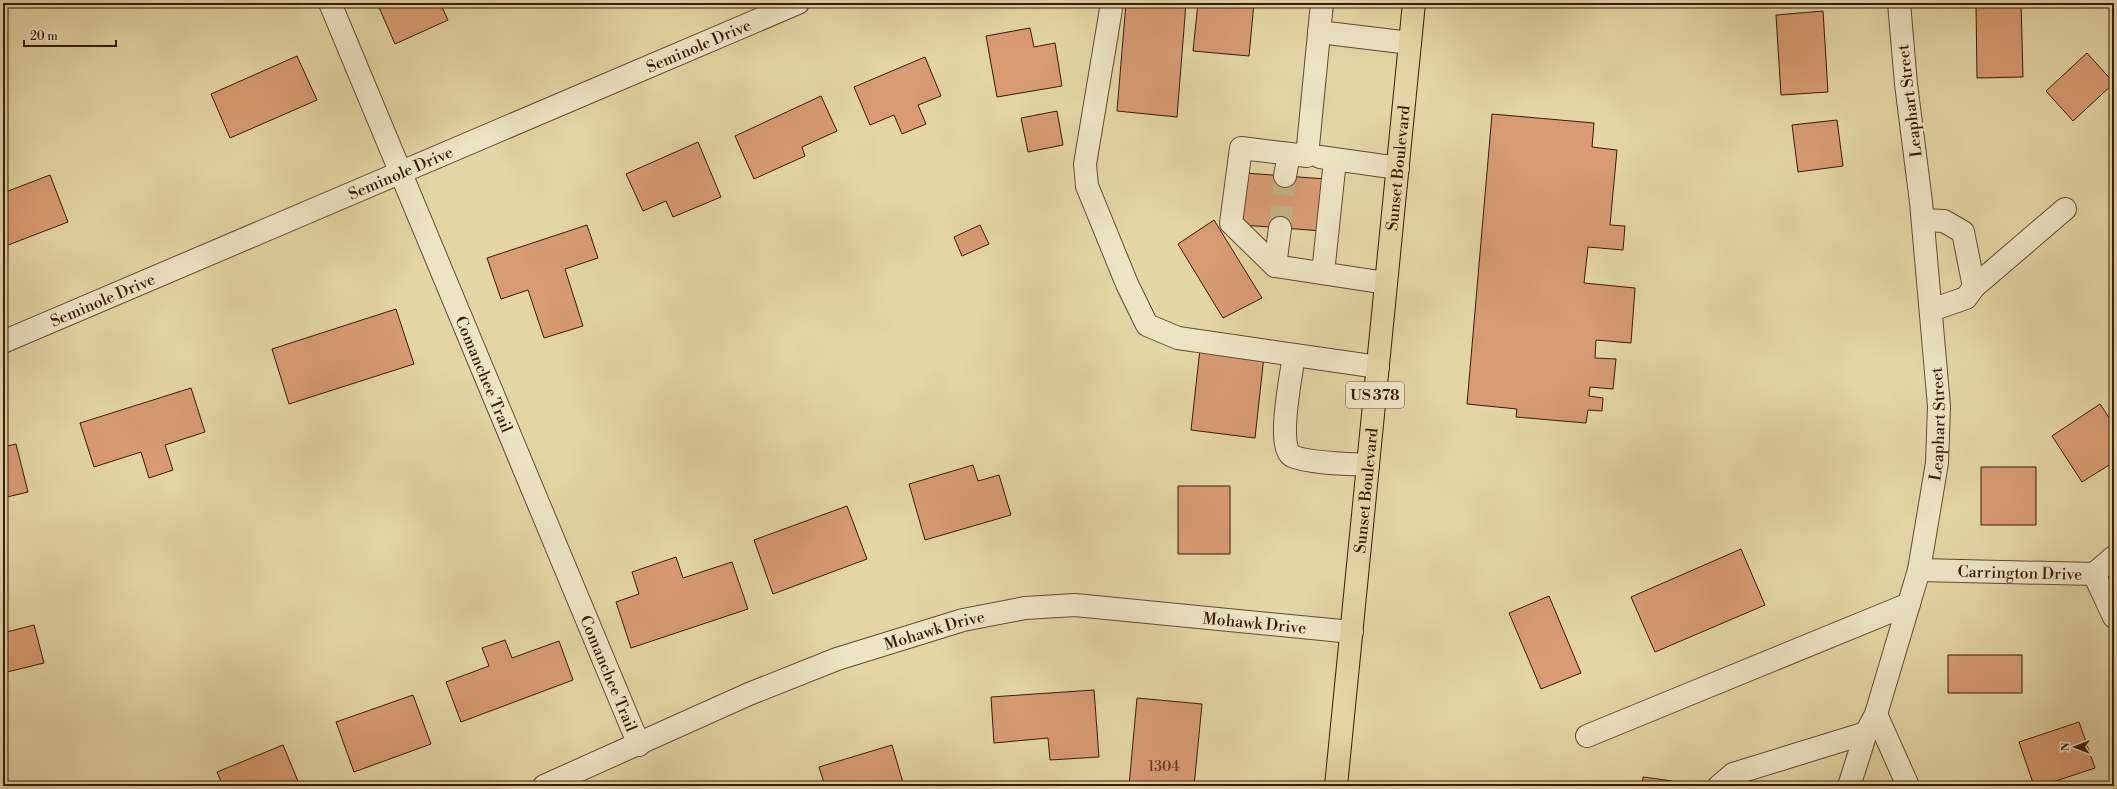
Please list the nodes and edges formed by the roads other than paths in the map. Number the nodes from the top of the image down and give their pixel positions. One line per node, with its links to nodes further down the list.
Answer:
1 (330, 3): 12 (street, Comanchee Trail)
2 (798, 3): 12 (street, Seminole Drive)
3 (1112, 3): 23 (street)
4 (1322, 3): 7 (street)
5 (1414, 3): 8 (main road, Sunset Boulevard / US 378)
6 (1899, 3): 15 (street, Leaphart Street)
7 (1319, 32): 8 (street); 9 (street)
8 (1410, 43): 11 (main road, Sunset Boulevard / US 378)
9 (1298, 155): 10 (street); 13 (street); 17 (street)
10 (1335, 160): 11 (street); 18 (street)
11 (1398, 168): 19 (main road, Sunset Boulevard / US 378)
12 (400, 172): 22 (street, Seminole Drive); 35 (street, Comanchee Trail)
13 (1285, 176)
14 (2065, 209): 20 (street)
15 (1923, 220): 20 (street); 21 (street, Leaphart Street)
16 (1280, 228): 17 (street)
17 (1275, 266): 18 (street)
18 (1323, 273): 19 (street)
19 (1386, 283): 24 (main road, Sunset Boulevard / US 378)
20 (1974, 287): 21 (street)
21 (1931, 310): 27 (street, Leaphart Street)
22 (3, 342)
23 (1294, 355): 24 (street); 25 (street)
24 (1378, 367): 25 (main road, Sunset Boulevard / US 378)
25 (1368, 464): 31 (main road, Sunset Boulevard / US 378)
26 (2114, 557): 28 (street, Carrington Drive)
27 (1919, 570): 28 (street, Carrington Drive); 29 (street, Leaphart Street)
28 (2094, 574): 30 (street)
29 (1909, 604): 32 (street, Leaphart Street); 34 (street)
30 (2114, 617)
31 (1352, 632): 35 (street, Mohawk Drive); 37 (main road, Sunset Boulevard / US 378)
32 (1876, 714): 33 (street, Leaphart Street); 40 (street)
33 (1866, 733): 38 (street); 39 (street, Leaphart Street)
34 (1587, 736)
35 (639, 745): 36 (street, Mohawk Drive)
36 (544, 786)
37 (1336, 786)
38 (1719, 786)
39 (1849, 786)
40 (1908, 786)

